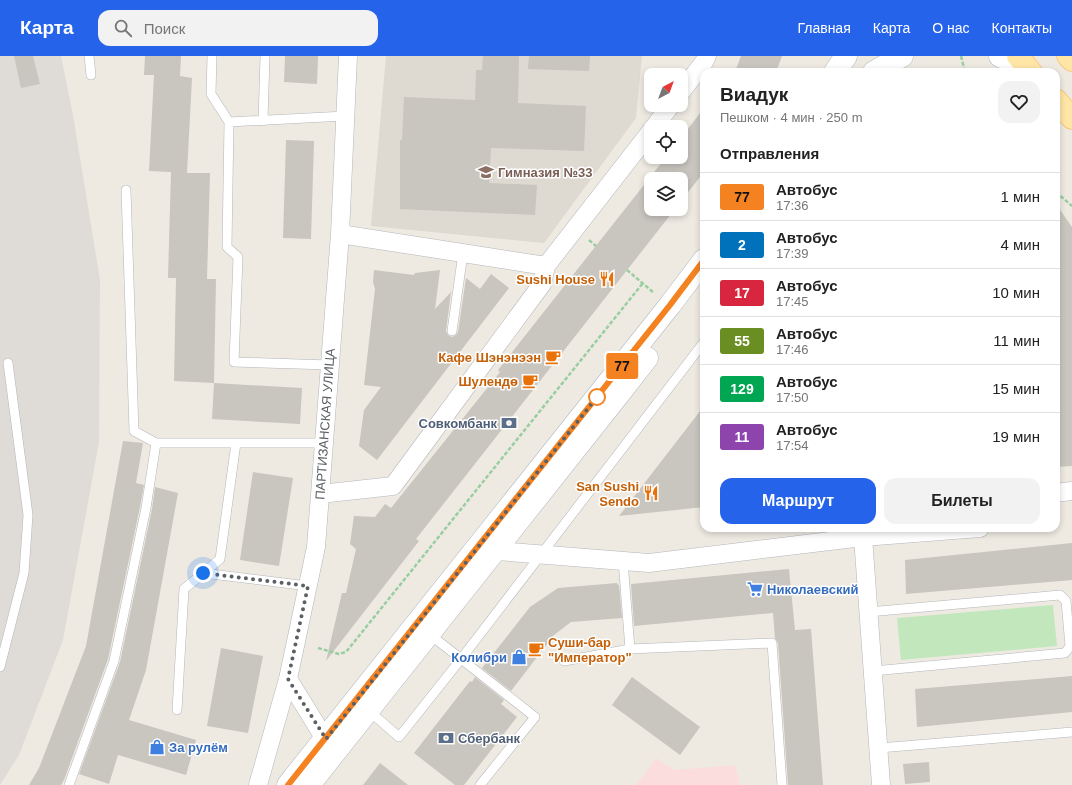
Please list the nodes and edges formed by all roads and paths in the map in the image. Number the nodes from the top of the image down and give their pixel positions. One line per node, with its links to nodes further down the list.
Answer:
1 (89, 56): 20 (lane)
2 (212, 56): 28 (lane)
3 (265, 56): 26 (lane)
4 (348, 56): 24 (street, ПАРТИЗАНСКАЯ УЛИЦА)
5 (707, 56): 21 (street)
6 (846, 56): 14 (main road)
7 (874, 56): 15 (main road)
8 (902, 56): 16 (main road)
9 (961, 56): 17 (path)
10 (1000, 56): 18 (main road)
11 (1018, 56): 19 (main road)
12 (1068, 56): 13 (main road)
13 (1072, 60)
14 (838, 68)
15 (866, 68)
16 (881, 68)
17 (964, 68)
18 (1020, 68)
19 (1028, 68)
20 (90, 75)
21 (688, 83)
22 (1060, 104): 25 (main road)
23 (666, 112): 27 (street)
24 (345, 116): 26 (lane); 33 (street, ПАРТИЗАНСКАЯ УЛИЦА)
25 (1072, 118)
26 (263, 120): 28 (lane)
27 (659, 120)
28 (229, 122): 42 (lane)
29 (644, 140): 36 (street)
30 (126, 190): 43 (lane)
31 (1060, 196): 32 (path)
32 (1072, 206)
33 (340, 234): 34 (street); 42 (street, ПАРТИЗАНСКАЯ УЛИЦА)
34 (464, 253): 36 (street); 39 (lane)
35 (700, 265): 51 (main road)
36 (546, 266): 48 (street)
37 (643, 283): 58 (path)
38 (700, 287): 51 (main road)
39 (452, 331)
40 (700, 347): 52 (lane)
41 (8, 363): 62 (lane)
42 (330, 365): 45 (street, ПАРТИЗАНСКАЯ УЛИЦА)
43 (156, 443): 44 (lane); 70 (lane)
44 (236, 443): 45 (lane); 54 (lane)
45 (324, 443): 48 (street, ПАРТИЗАНСКАЯ УЛИЦА)
46 (1072, 491): 47 (street)
47 (1060, 492)
48 (320, 494): 55 (street, ПАРТИЗАНСКАЯ УЛИЦА)
49 (906, 532): 50 (street)
50 (851, 535): 53 (street); 56 (street)
51 (485, 550): 52 (street); 57 (main road)
52 (542, 555): 53 (street); 60 (lane)
53 (623, 561): 59 (lane)
54 (203, 573): 55 (lane); 66 (lane)
55 (308, 586): 64 (street, ПАРТИЗАНСКАЯ УЛИЦА)
56 (868, 612): 63 (street); 63 (lane)
57 (423, 629): 60 (lane); 65 (main road)
58 (318, 648)
59 (630, 649): 61 (lane); 75 (lane)
60 (461, 659): 65 (lane); 74 (lane)
61 (564, 661)
62 (0, 667)
63 (873, 670): 69 (street)
64 (288, 679): 68 (street); 71 (street, ПАРТИЗАНСКАЯ УЛИЦА)
65 (362, 706): 68 (main road); 73 (main road)
66 (177, 710)
67 (1072, 732): 69 (lane)
68 (326, 739): 72 (main road)
69 (879, 748): 76 (street)
70 (69, 785)
71 (258, 785)
72 (288, 785)
73 (309, 785)
74 (480, 785)
75 (782, 785)
76 (881, 785)

